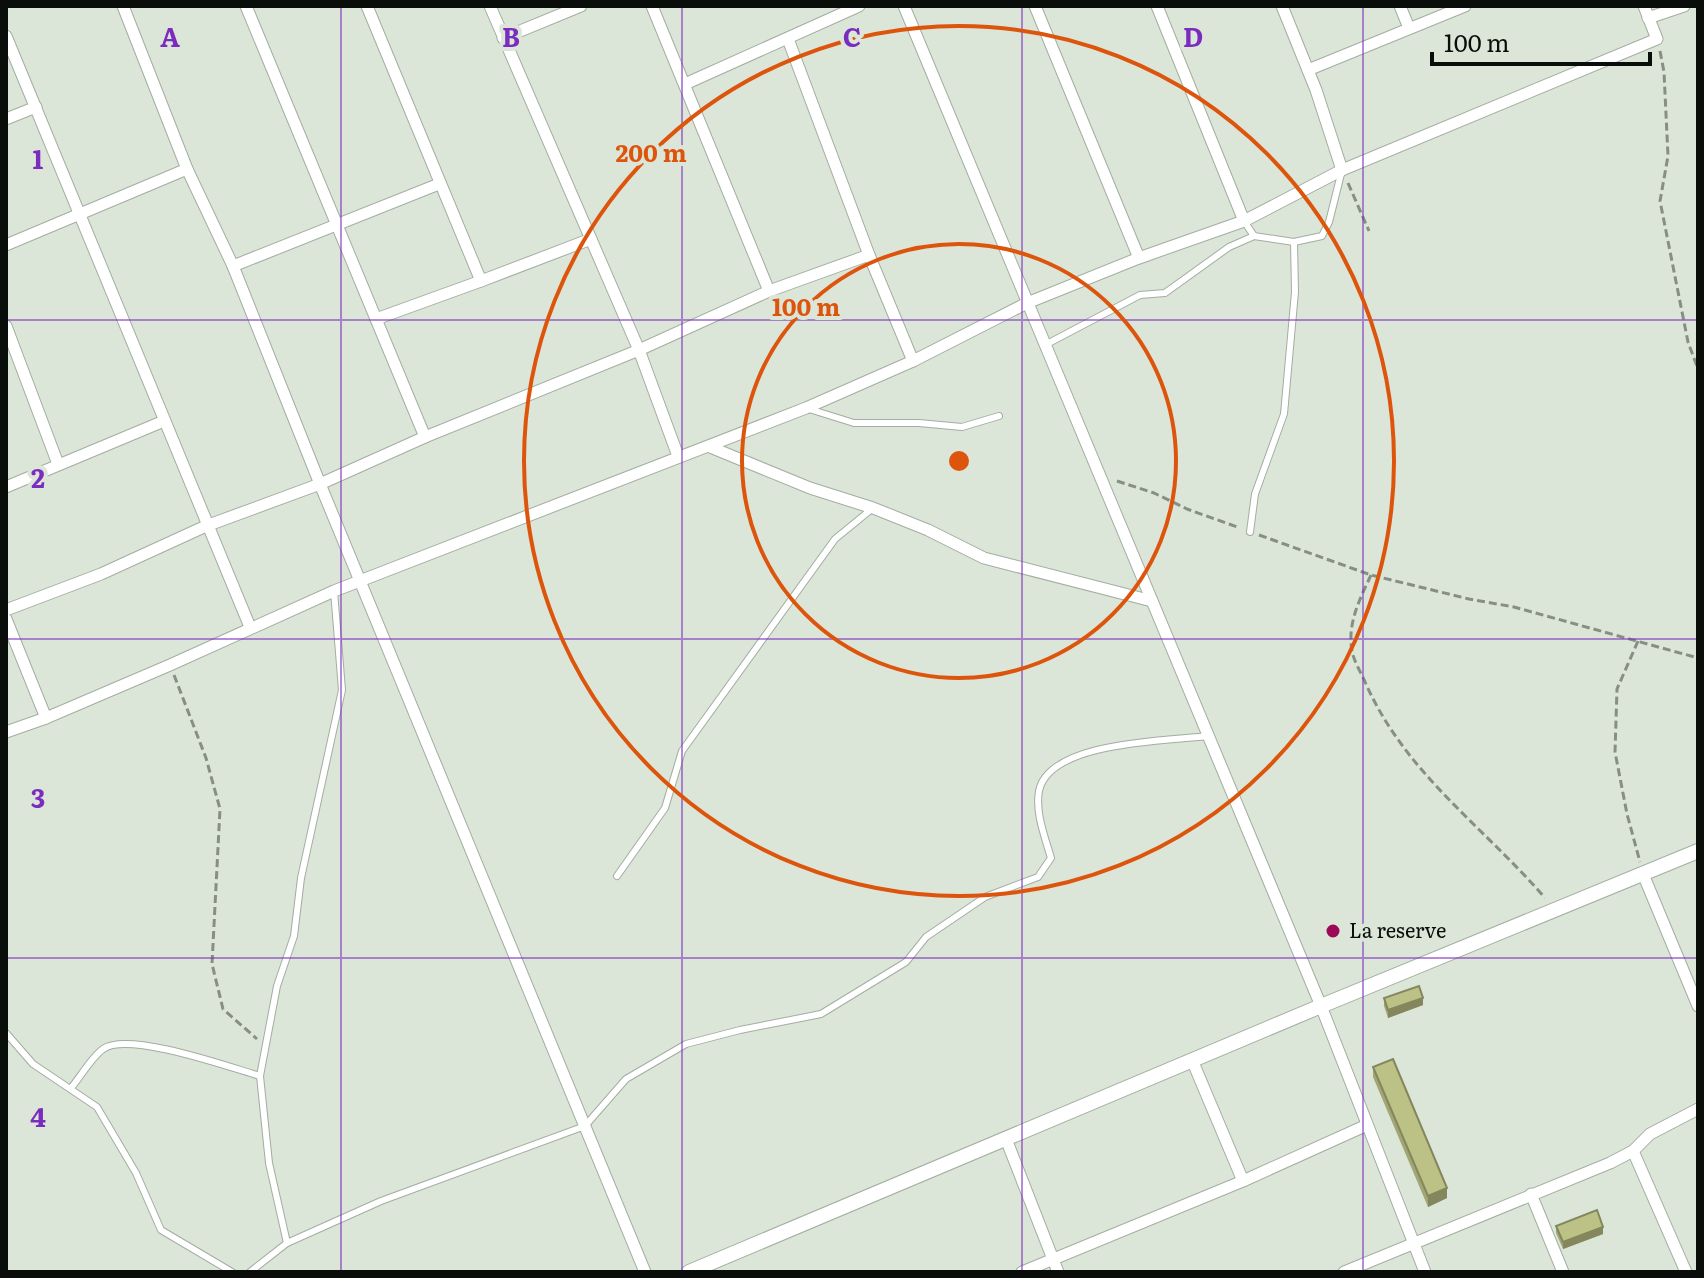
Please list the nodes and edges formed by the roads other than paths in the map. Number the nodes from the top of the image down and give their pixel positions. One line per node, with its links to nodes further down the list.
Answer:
1 (123, 6): 24 (street)
2 (246, 6): 29 (street)
3 (367, 6): 26 (street)
4 (490, 6): 18 (street)
5 (581, 6): 18 (street)
6 (652, 6): 21 (street)
7 (859, 6): 19 (street)
8 (904, 6): 39 (street)
9 (1035, 6): 35 (street)
10 (1157, 6): 28 (street)
11 (1282, 6): 20 (street)
12 (1400, 6): 16 (street)
13 (1465, 6): 16 (street)
14 (1684, 6): 15 (street)
15 (1646, 12): 25 (street)
16 (1409, 28): 20 (street)
17 (6, 36): 22 (street)
18 (503, 38): 31 (street)
19 (788, 39): 21 (street); 34 (street)
20 (1308, 70): 25 (street)
21 (685, 84): 38 (street)
22 (36, 107): 23 (street); 27 (street)
23 (6, 119)
24 (187, 169): 27 (street); 36 (street)
25 (1342, 170): 28 (street); 32 (lane)
26 (439, 184): 29 (street); 37 (street)
27 (81, 215): 33 (street); 47 (street)
28 (1244, 221): 30 (lane); 35 (street)
29 (336, 225): 36 (street); 40 (street)
30 (1254, 236): 32 (lane); 42 (lane)
31 (591, 239): 37 (street); 43 (street)
32 (1294, 242): 56 (lane)
33 (6, 245)
34 (869, 255): 38 (street); 44 (street)
35 (1139, 258): 39 (street)
36 (233, 266): 52 (street)
37 (481, 281): 40 (street)
38 (769, 291): 43 (street)
39 (1027, 303): 42 (street); 44 (street)
40 (376, 319): 48 (street)
41 (6, 326): 51 (street)
42 (1045, 345): 59 (street)
43 (639, 350): 48 (street); 50 (street)
44 (913, 361): 45 (street)
45 (806, 408): 46 (lane); 49 (street)
46 (999, 416)
47 (164, 421): 51 (street); 55 (street)
48 (425, 437): 52 (street)
49 (710, 447): 50 (street); 54 (street)
50 (678, 456): 57 (street)
51 (58, 464): 53 (street)
52 (320, 484): 55 (street); 57 (street)
53 (6, 487)
54 (873, 508): 59 (street); 68 (lane)
55 (206, 526): 60 (street); 62 (street)
56 (1250, 532)
57 (361, 581): 58 (street); 77 (street)
58 (334, 591): 62 (street); 73 (lane)
59 (1152, 601): 65 (street)
60 (6, 610)
61 (6, 619): 63 (street)
62 (250, 627): 63 (street)
63 (46, 718): 64 (street)
64 (6, 732)
65 (1208, 736): 69 (street); 77 (lane)
66 (1698, 851): 67 (street)
67 (1643, 874): 69 (street); 70 (street)
68 (617, 876)
69 (1321, 1006): 72 (street); 76 (street)
70 (1698, 1006)
71 (6, 1033): 74 (lane)
72 (1192, 1060): 78 (street); 80 (street)
73 (260, 1076): 74 (lane); 82 (lane)
74 (71, 1088): 85 (lane)
75 (1698, 1109): 79 (street)
76 (1367, 1125): 80 (street); 83 (street)
77 (585, 1126): 82 (lane); 87 (street)
78 (1006, 1139): 84 (street); 88 (street)
79 (1633, 1151): 81 (street); 94 (street)
80 (1243, 1181): 84 (street)
81 (1531, 1194): 83 (street); 93 (street)
82 (287, 1243): 86 (lane)
83 (1414, 1244): 91 (street); 92 (street)
84 (1053, 1259): 89 (street); 90 (street)
85 (232, 1272)
86 (250, 1272)
87 (645, 1272)
88 (689, 1272)
89 (1022, 1272)
90 (1058, 1272)
91 (1344, 1272)
92 (1425, 1272)
93 (1563, 1272)
94 (1686, 1272)

